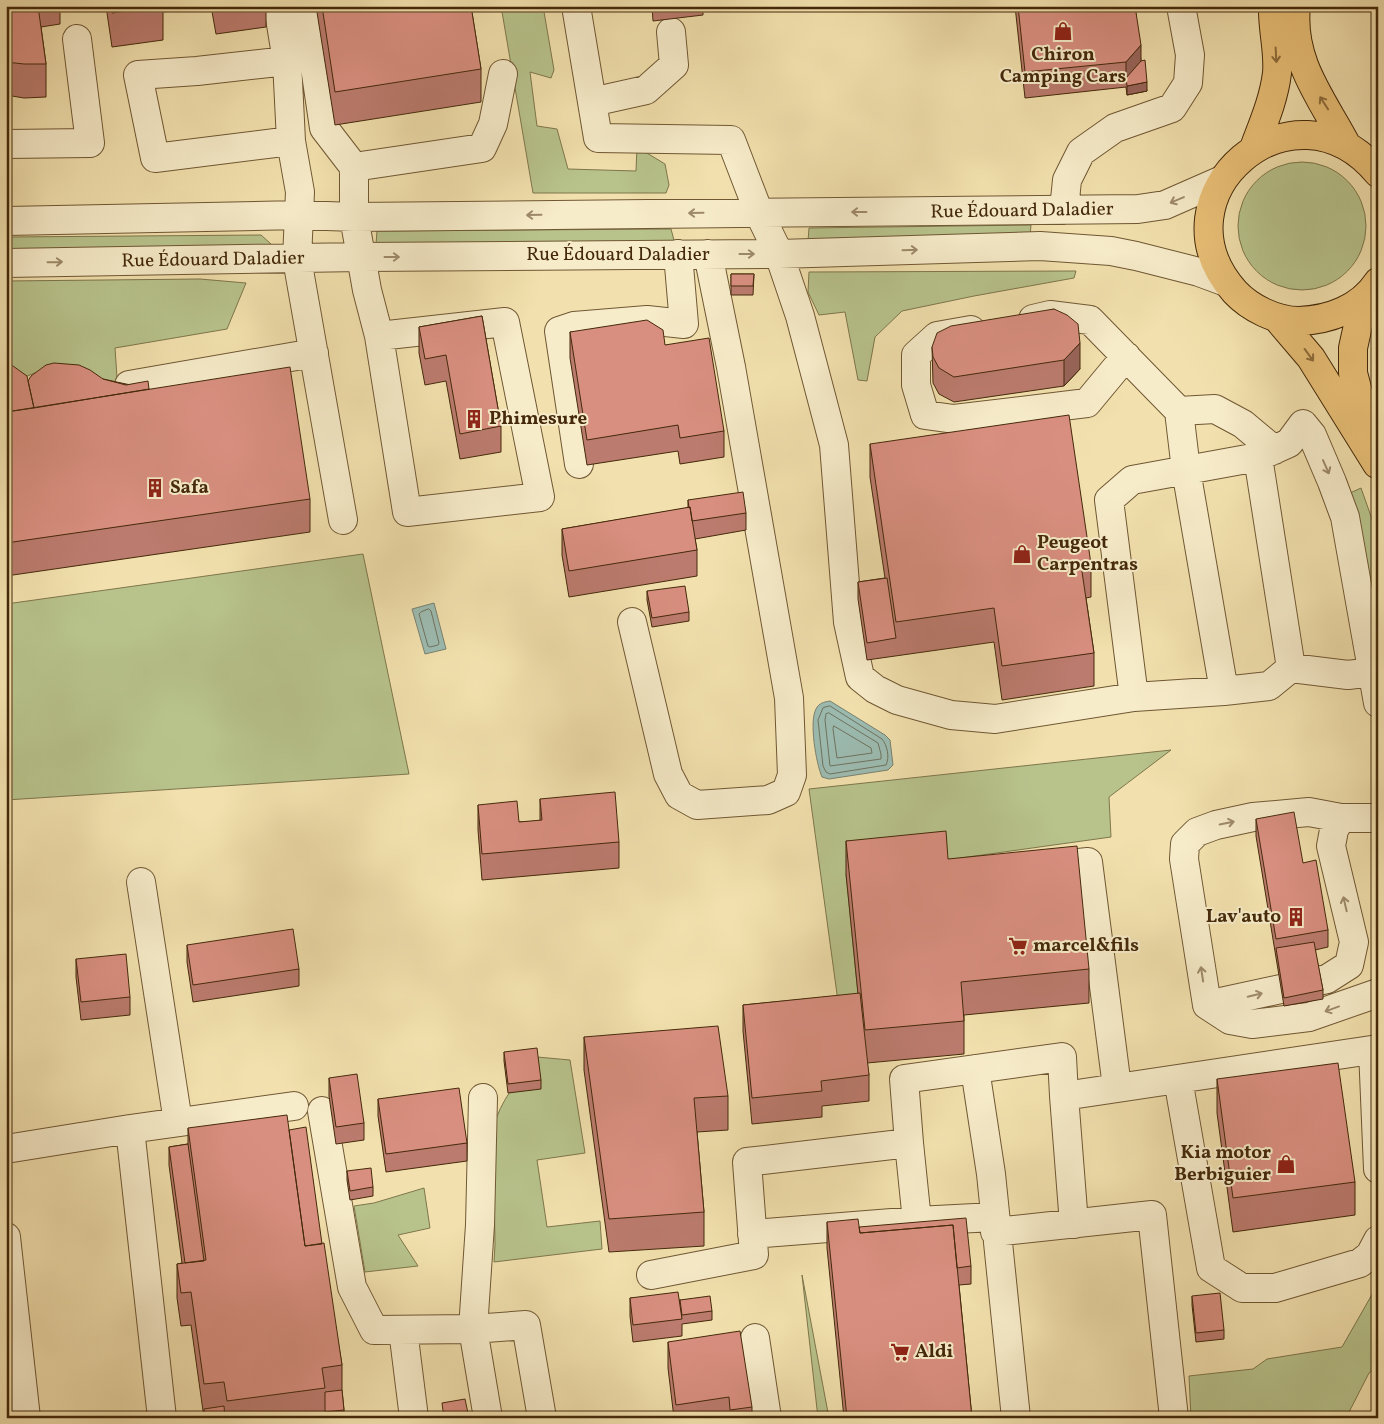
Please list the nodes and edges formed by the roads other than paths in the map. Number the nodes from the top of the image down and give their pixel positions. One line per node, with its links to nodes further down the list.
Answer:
1 (278, 6): 9 (street)
2 (306, 6): 16 (street)
3 (576, 6): 11 (street)
4 (1181, 6): 19 (street)
5 (1273, 6): 15 (main road, one-way to 15)
6 (1296, 6): 14 (main road, one-way to 6)
7 (671, 32): 11 (street)
8 (77, 39): 13 (street)
9 (287, 60): 12 (street); 12 (street)
10 (503, 74): 16 (street)
11 (592, 102): 20 (street)
12 (291, 142): 21 (street)
13 (6, 144)
14 (1348, 146): 15 (main road); 17 (main road)
15 (1254, 148): 18 (main road)
16 (354, 167): 22 (street)
17 (1378, 172)
18 (1222, 180): 19 (street, Rue Édouard Daladier, one-way to 19); 30 (main road)
19 (1064, 210): 20 (street, Rue Édouard Daladier, one-way to 20)
20 (759, 213): 22 (street, Rue Édouard Daladier, one-way to 22); 26 (street)
21 (299, 215): 22 (street, Rue Édouard Daladier); 23 (street, Rue Édouard Daladier); 28 (street)
22 (354, 217): 27 (street)
23 (6, 221)
24 (678, 254): 25 (street, Rue Édouard Daladier); 27 (street, Rue Édouard Daladier, one-way to 24); 39 (street)
25 (708, 254): 26 (street, Rue Édouard Daladier, one-way to 26); 43 (street)
26 (779, 254): 30 (street, Rue Édouard Daladier, one-way to 30); 47 (street)
27 (360, 257): 28 (street, Rue Édouard Daladier); 33 (street)
28 (297, 259): 29 (street, Rue Édouard Daladier, one-way to 28); 34 (street)
29 (6, 263)
30 (1226, 282): 32 (main road)
31 (1371, 290): 32 (main road); 40 (main road)
32 (1277, 318): 40 (main road, one-way to 40)
33 (378, 336): 33 (street)
34 (314, 353): 36 (street); 42 (street)
35 (1126, 356): 35 (street); 37 (street)
36 (130, 385)
37 (1179, 411): 38 (street); 41 (street)
38 (1266, 454): 41 (street); 44 (street); 45 (street, one-way to 45)
39 (579, 464)
40 (1378, 464)
41 (1186, 470): 46 (street); 47 (street)
42 (343, 520)
43 (632, 622)
44 (1291, 668): 45 (street); 46 (street)
45 (1372, 672): 48 (street)
46 (1224, 691): 47 (street)
47 (1134, 697)
48 (1378, 703)
49 (1341, 818): 50 (street); 54 (street, one-way to 49); 54 (street, one-way to 49)
50 (1378, 818)
51 (1014, 870): 58 (street)
52 (141, 882): 63 (street)
53 (1378, 993): 54 (street, one-way to 54)
54 (1207, 1005)
55 (1375, 1049): 57 (street); 67 (street)
56 (975, 1069): 59 (street); 65 (street); 69 (street)
57 (1178, 1079): 58 (street); 73 (street)
58 (1117, 1087): 59 (street)
59 (1064, 1096): 70 (street)
60 (483, 1098): 75 (street)
61 (294, 1106): 63 (street)
62 (322, 1111): 76 (street)
63 (178, 1122): 64 (street)
64 (130, 1129): 66 (street); 79 (street)
65 (909, 1143): 68 (street); 71 (street)
66 (6, 1149)
67 (1378, 1169)
68 (917, 1221): 69 (street); 71 (street)
69 (995, 1224): 70 (street); 84 (street)
70 (1074, 1224): 85 (street)
71 (752, 1234): 74 (street)
72 (6, 1238): 78 (street)
73 (1378, 1240)
74 (651, 1275)
75 (473, 1329): 76 (street); 81 (street); 82 (street)
76 (403, 1330): 80 (street)
77 (755, 1338): 83 (street)
78 (26, 1418)
79 (162, 1418)
80 (414, 1418)
81 (488, 1418)
82 (542, 1418)
83 (767, 1418)
84 (1016, 1418)
85 (1174, 1418)

